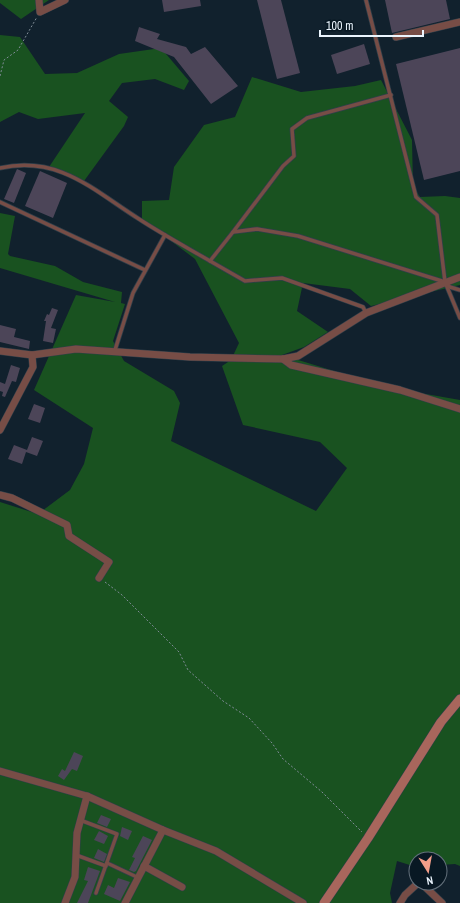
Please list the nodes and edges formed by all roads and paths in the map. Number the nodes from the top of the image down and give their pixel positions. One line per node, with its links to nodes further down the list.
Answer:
1 (39, 0): 4 (street)
2 (65, 0): 4 (street)
3 (366, 0): 8 (lane)
4 (40, 12): 7 (path)
5 (460, 22): 6 (street)
6 (396, 36)
7 (0, 76)
8 (391, 95): 11 (lane); 16 (lane)
9 (0, 168): 12 (lane)
10 (0, 202): 14 (lane)
11 (233, 232): 13 (lane); 16 (lane)
12 (165, 235): 13 (lane); 14 (lane)
13 (210, 261): 18 (lane)
14 (145, 270): 20 (lane)
15 (460, 277): 16 (street)
16 (445, 282): 17 (lane); 18 (street); 19 (lane)
17 (460, 290)
18 (366, 313): 23 (street)
19 (460, 318)
20 (115, 350): 22 (street); 23 (street)
21 (0, 351): 22 (street)
22 (32, 355): 25 (street)
23 (283, 359): 24 (street)
24 (460, 409)
25 (0, 430)
26 (0, 496): 27 (street)
27 (99, 578): 33 (path)
28 (460, 699): 33 (street)
29 (0, 770): 30 (street)
30 (87, 796): 31 (street); 32 (street)
31 (80, 820): 34 (street); 35 (lane)
32 (163, 830): 36 (street); 44 (street)
33 (368, 838): 45 (street)
34 (76, 855): 35 (lane); 42 (street)
35 (106, 864): 37 (lane); 41 (lane)
36 (144, 866): 37 (street); 38 (street)
37 (139, 878): 43 (street)
38 (182, 887)
39 (410, 891): 46 (street)
40 (429, 891): 47 (street)
41 (96, 893)
42 (65, 903)
43 (125, 903)
44 (303, 903)
45 (324, 903)
46 (400, 903)
47 (442, 903)

